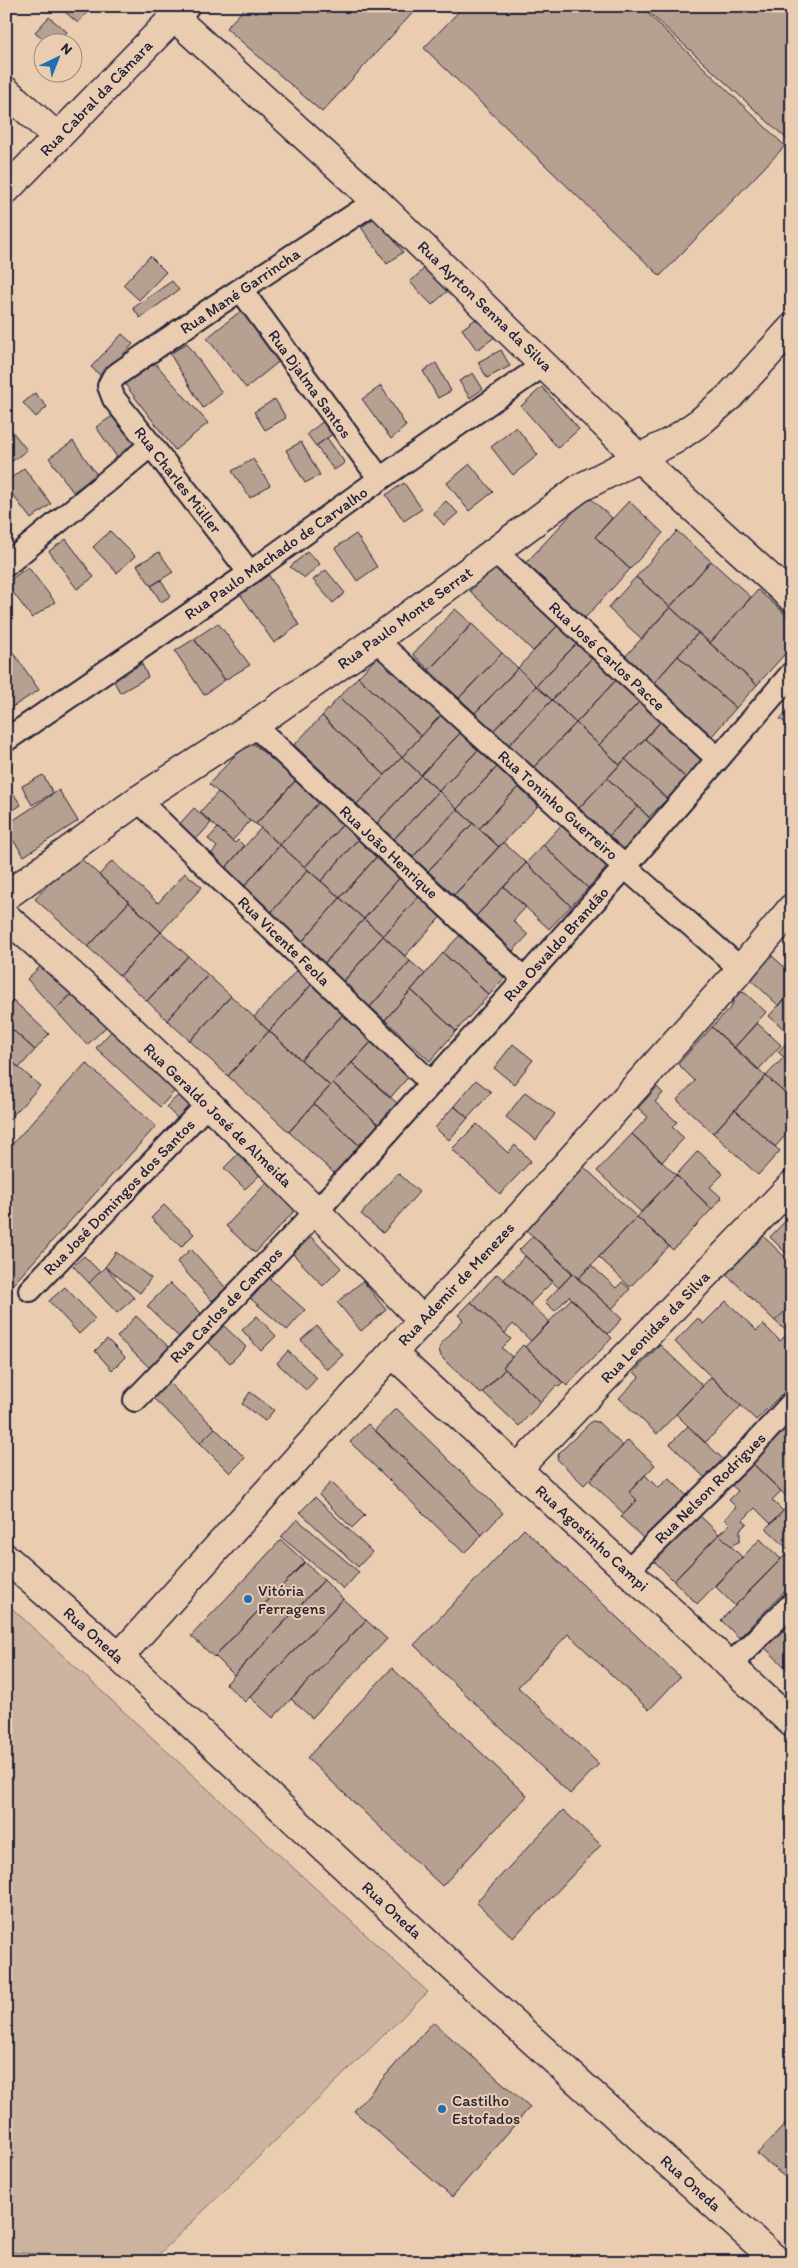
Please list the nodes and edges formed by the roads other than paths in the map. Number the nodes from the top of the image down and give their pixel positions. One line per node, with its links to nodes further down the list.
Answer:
1 (180, 12): 3 (street, Rua Cabral da Câmara); 5 (street, Rua Ayrton Senna da Silva)
2 (6, 91): 3 (street)
3 (57, 137): 4 (street, Rua Cabral da Câmara)
4 (6, 190)
5 (376, 201): 6 (lane, Rua Mané Garrincha); 8 (street, Rua Ayrton Senna da Silva)
6 (241, 290): 9 (lane, Rua Mané Garrincha); 12 (lane, Rua Djalma Santos)
7 (792, 328): 11 (street, Rua Paulo Monte Serrat)
8 (545, 364): 11 (street, Rua Ayrton Senna da Silva); 12 (lane, Rua Paulo Machado de Carvalho)
9 (109, 386): 10 (lane, Rua Charles Müller)
10 (152, 444): 14 (lane); 15 (lane, Rua Charles Müller)
11 (639, 458): 13 (street, Rua Paulo Monte Serrat); 16 (street, Rua Ayrton Senna da Silva)
12 (380, 479): 15 (lane, Rua Paulo Machado de Carvalho)
13 (496, 552): 17 (street, Rua Paulo Monte Serrat); 21 (lane, Rua José Carlos Pacce)
14 (6, 565)
15 (250, 574): 20 (lane, Rua Paulo Machado de Carvalho)
16 (792, 598)
17 (376, 640): 19 (street, Rua Paulo Monte Serrat); 23 (lane, Rua Toninho Guerreiro)
18 (792, 673): 21 (lane, Rua Osvaldo Brandão)
19 (254, 726): 22 (street, Rua Paulo Monte Serrat); 28 (lane, Rua João Henrique)
20 (6, 740)
21 (718, 759): 23 (lane, Rua Osvaldo Brandão)
22 (138, 800): 24 (street, Rua Paulo Monte Serrat); 29 (lane, Rua Vicente Feola)
23 (625, 867): 27 (lane, Rua Toninho Guerreiro); 28 (lane, Rua Osvaldo Brandão)
24 (6, 896)
25 (6, 917): 30 (street, Rua Geraldo José de Almeida)
26 (789, 918): 27 (street, Rua Ademir de Menezes)
27 (741, 969): 34 (street, Rua Ademir de Menezes)
28 (524, 979): 29 (lane, Rua Osvaldo Brandão)
29 (431, 1083): 32 (lane, Rua Osvaldo Brandão)
30 (208, 1104): 32 (street, Rua Geraldo José de Almeida); 33 (lane, Rua José Domingos dos Santos)
31 (792, 1185): 38 (street, Rua Leonidas da Silva)
32 (317, 1211): 34 (street, Rua Geraldo José de Almeida); 36 (lane, Rua Carlos de Campos)
33 (30, 1290)
34 (422, 1320): 35 (street, Rua Ademir de Menezes)
35 (392, 1353): 38 (street, Rua Agostinho Campi); 42 (street, Rua Ademir de Menezes)
36 (135, 1400)
37 (792, 1404): 40 (lane, Rua Nelson Rodrigues)
38 (517, 1469): 40 (street, Rua Agostinho Campi)
39 (6, 1558): 42 (street, Rua Oneda)
40 (627, 1571): 43 (street, Rua Agostinho Campi)
41 (792, 1604): 43 (lane)
42 (119, 1657): 45 (street, Rua Oneda)
43 (729, 1666): 44 (street, Rua Agostinho Campi)
44 (792, 1723)
45 (778, 2262)

